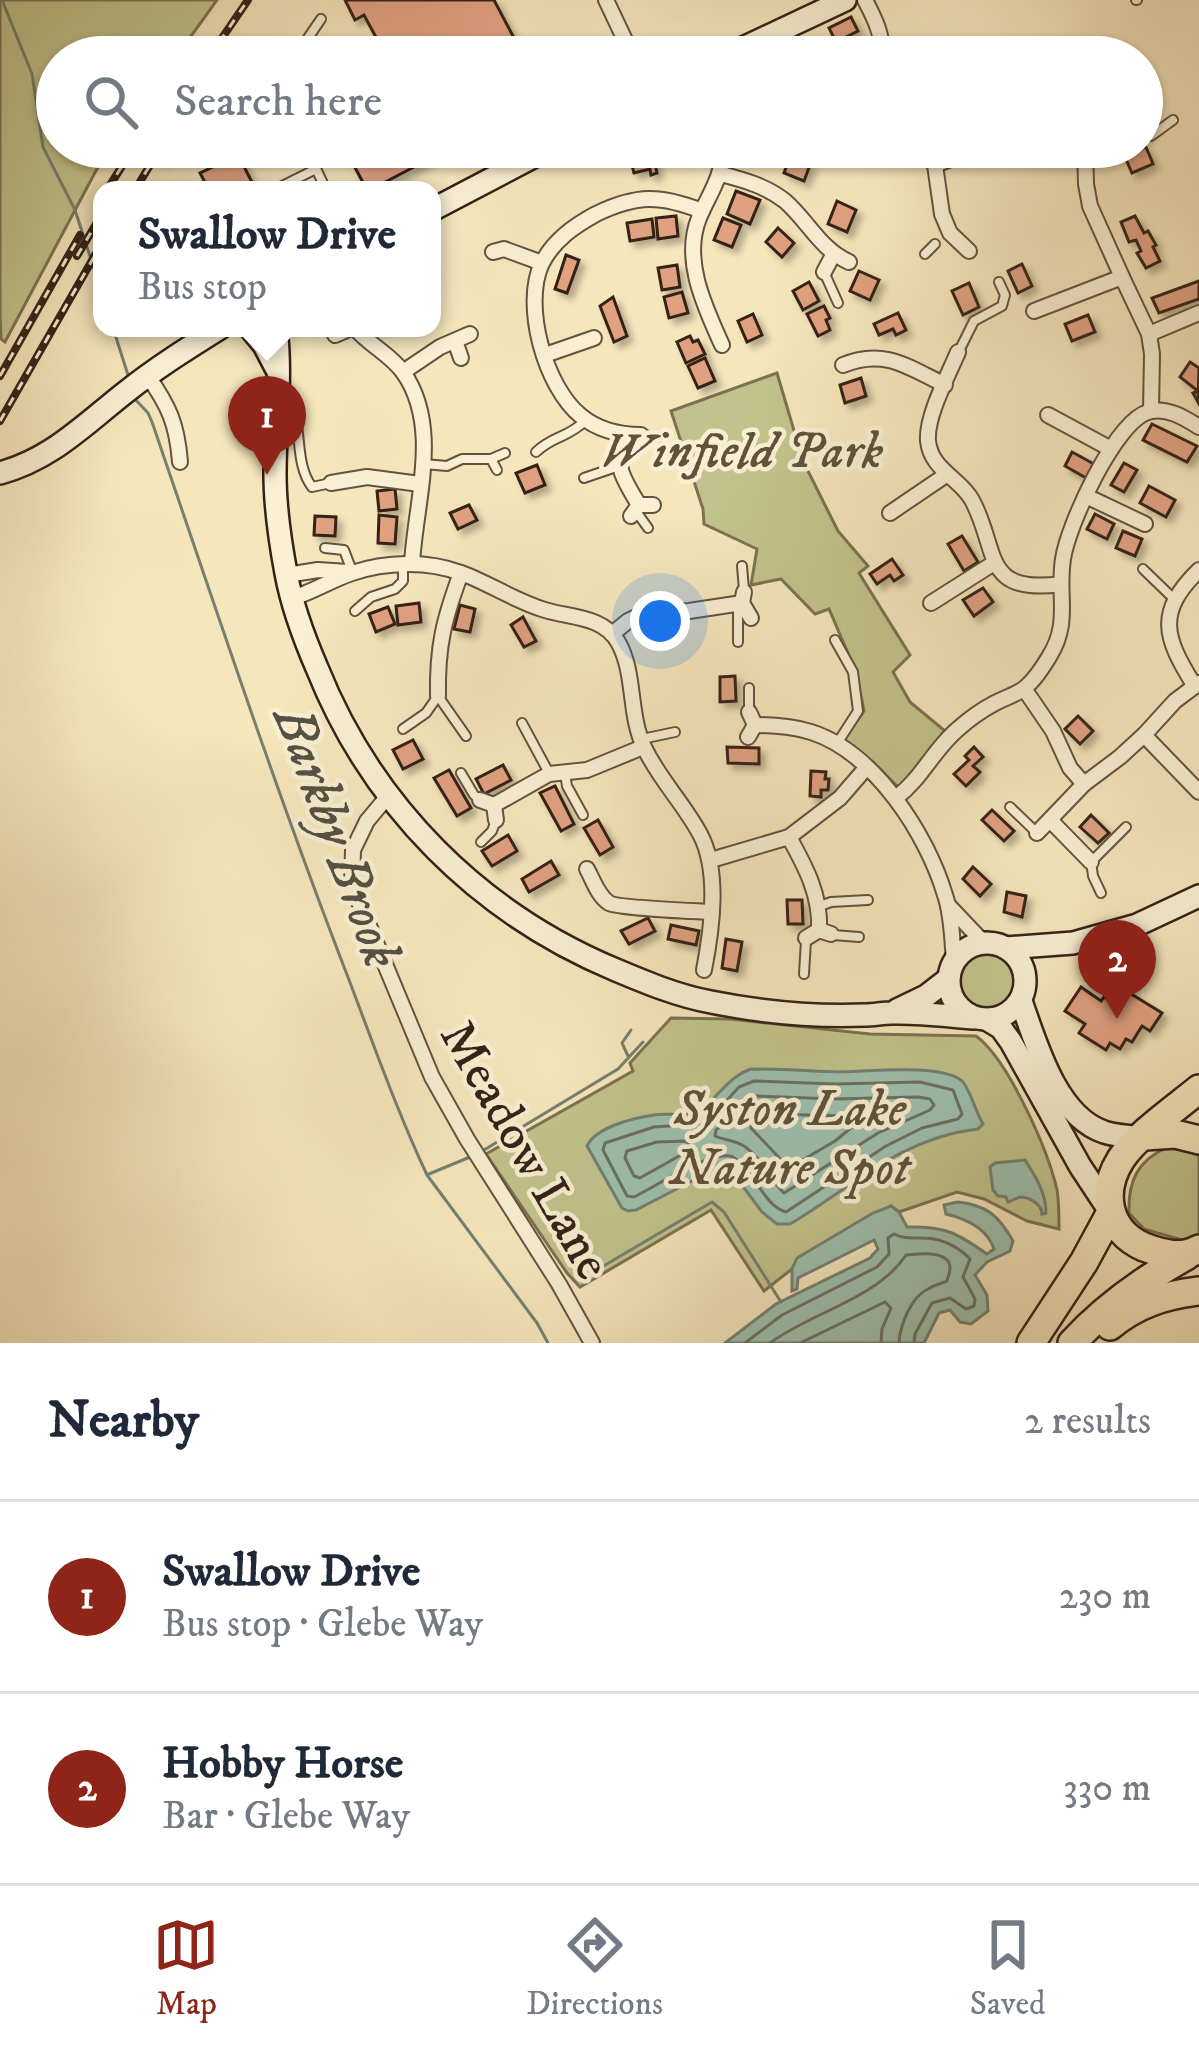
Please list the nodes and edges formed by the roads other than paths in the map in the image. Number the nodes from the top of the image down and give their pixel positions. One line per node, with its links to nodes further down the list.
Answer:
1 (606, 0): 6 (street)
2 (845, 0): 7 (street)
3 (865, 0): 8 (street)
4 (321, 19): 5 (lane)
5 (309, 36)
6 (623, 36)
7 (769, 36)
8 (880, 36)
9 (1173, 120): 10 (lane)
10 (1163, 127)
11 (512, 168): 19 (street)
12 (721, 168): 16 (street)
13 (934, 168): 25 (street)
14 (1085, 168): 29 (street)
15 (316, 169): 17 (lane); 18 (lane)
16 (721, 174): 20 (street); 24 (street)
17 (292, 181)
18 (322, 181)
19 (441, 205)
20 (702, 212): 27 (street); 36 (street)
21 (935, 244): 23 (lane)
22 (493, 252): 27 (street)
23 (925, 254)
24 (833, 255): 26 (street); 28 (street)
25 (974, 257)
26 (849, 262)
27 (542, 263): 48 (street)
28 (824, 272): 32 (lane)
29 (1122, 277): 33 (street); 39 (street)
30 (998, 282): 47 (lane)
31 (1042, 287): 33 (street)
32 (838, 303)
33 (1050, 305): 34 (street)
34 (1034, 311)
35 (1199, 313): 39 (street)
36 (709, 316): 37 (street); 46 (street)
37 (692, 322)
38 (470, 334): 45 (street)
39 (1149, 334): 56 (street)
40 (206, 337): 54 (street)
41 (257, 337): 52 (street)
42 (276, 337): 52 (street)
43 (362, 337): 53 (street)
44 (594, 338): 48 (street)
45 (455, 341): 50 (street); 53 (street)
46 (722, 345): 51 (lane)
47 (958, 352): 55 (street)
48 (544, 355): 59 (street)
49 (851, 356): 55 (street)
50 (461, 358)
51 (730, 361)
52 (277, 369): 92 (street)
53 (403, 372): 71 (street)
54 (136, 384): 70 (street); 74 (street)
55 (945, 385): 75 (street)
56 (1151, 410): 61 (street); 66 (street)
57 (1086, 414): 62 (street)
58 (1048, 415): 62 (street)
59 (586, 420): 63 (street); 67 (lane)
60 (297, 424): 77 (lane)
61 (1199, 427)
62 (1076, 430): 66 (street)
63 (620, 436): 64 (street); 72 (street)
64 (641, 436): 65 (lane)
65 (660, 437)
66 (1111, 449): 80 (street)
67 (536, 452)
68 (505, 453): 69 (lane)
69 (491, 459): 71 (lane); 73 (lane)
70 (180, 462)
71 (423, 464): 78 (street)
72 (619, 466): 76 (lane); 81 (street)
73 (497, 470)
74 (0, 473)
75 (946, 475): 79 (street); 85 (street)
76 (584, 478)
77 (331, 483): 78 (street)
78 (421, 484): 86 (street)
79 (889, 489)
80 (1086, 496): 82 (street); 94 (street)
81 (640, 509): 83 (lane)
82 (1145, 524)
83 (648, 528)
84 (325, 548): 90 (lane)
85 (994, 563): 93 (street); 94 (street)
86 (408, 564): 90 (street); 91 (street); 98 (lane)
87 (742, 566): 97 (lane)
88 (1143, 569): 96 (lane)
89 (1199, 570): 96 (street)
90 (352, 573): 92 (street); 95 (street)
91 (460, 573): 100 (street); 106 (street)
92 (287, 575): 95 (street)
93 (933, 579)
94 (1061, 584): 105 (street)
95 (292, 598): 120 (street)
96 (1174, 599): 103 (street)
97 (742, 600): 99 (street); 100 (street); 102 (lane)
98 (355, 610)
99 (751, 618)
100 (612, 634): 113 (street)
101 (836, 640): 114 (lane)
102 (738, 642)
103 (1196, 684): 111 (street)
104 (749, 688): 108 (lane)
105 (1024, 689): 118 (street); 121 (street)
106 (438, 696): 109 (lane); 112 (lane)
107 (522, 724): 117 (lane)
108 (750, 724): 114 (street)
109 (403, 729)
110 (675, 732): 113 (lane)
111 (1144, 735): 118 (street); 119 (street)
112 (466, 736)
113 (642, 743): 117 (street); 130 (street)
114 (837, 744): 115 (street)
115 (866, 768): 121 (street); 128 (street)
116 (461, 773): 123 (lane)
117 (557, 774): 123 (street); 124 (lane)
118 (1084, 784): 125 (street)
119 (1197, 786)
120 (388, 796): 150 (street); 158 (street, Meadow Lane)
121 (897, 797): 136 (street)
122 (1010, 807): 127 (lane)
123 (490, 808): 129 (lane)
124 (583, 815)
125 (1051, 820): 127 (street); 131 (street)
126 (1126, 827): 131 (lane)
127 (1037, 833)
128 (789, 837): 130 (street); 137 (street)
129 (481, 842)
130 (711, 860): 139 (street)
131 (1090, 862): 133 (lane)
132 (587, 869): 138 (street)
133 (1101, 892)
134 (1199, 896): 143 (street)
135 (868, 900): 137 (lane)
136 (948, 905): 144 (street); 146 (street)
137 (818, 906): 141 (street)
138 (616, 907): 139 (street); 140 (street)
139 (710, 912): 145 (street)
140 (609, 926)
141 (819, 934): 142 (lane); 147 (lane)
142 (859, 937)
143 (1072, 943): 144 (street); 148 (street)
144 (995, 945): 146 (street); 148 (street)
145 (704, 970)
146 (951, 970): 150 (street); 151 (street)
147 (804, 974)
148 (1025, 977): 149 (street)
149 (1021, 1001): 151 (street); 153 (street)
150 (891, 1012): 151 (street)
151 (981, 1019): 155 (street)
152 (1199, 1088): 153 (highway)
153 (1143, 1137): 154 (highway); 155 (highway)
154 (1199, 1140)
155 (1110, 1212): 156 (highway); 159 (highway)
156 (1193, 1255): 160 (highway)
157 (1199, 1291): 161 (highway)
158 (592, 1343)
159 (1031, 1343)
160 (1072, 1343)
161 (1091, 1343)

